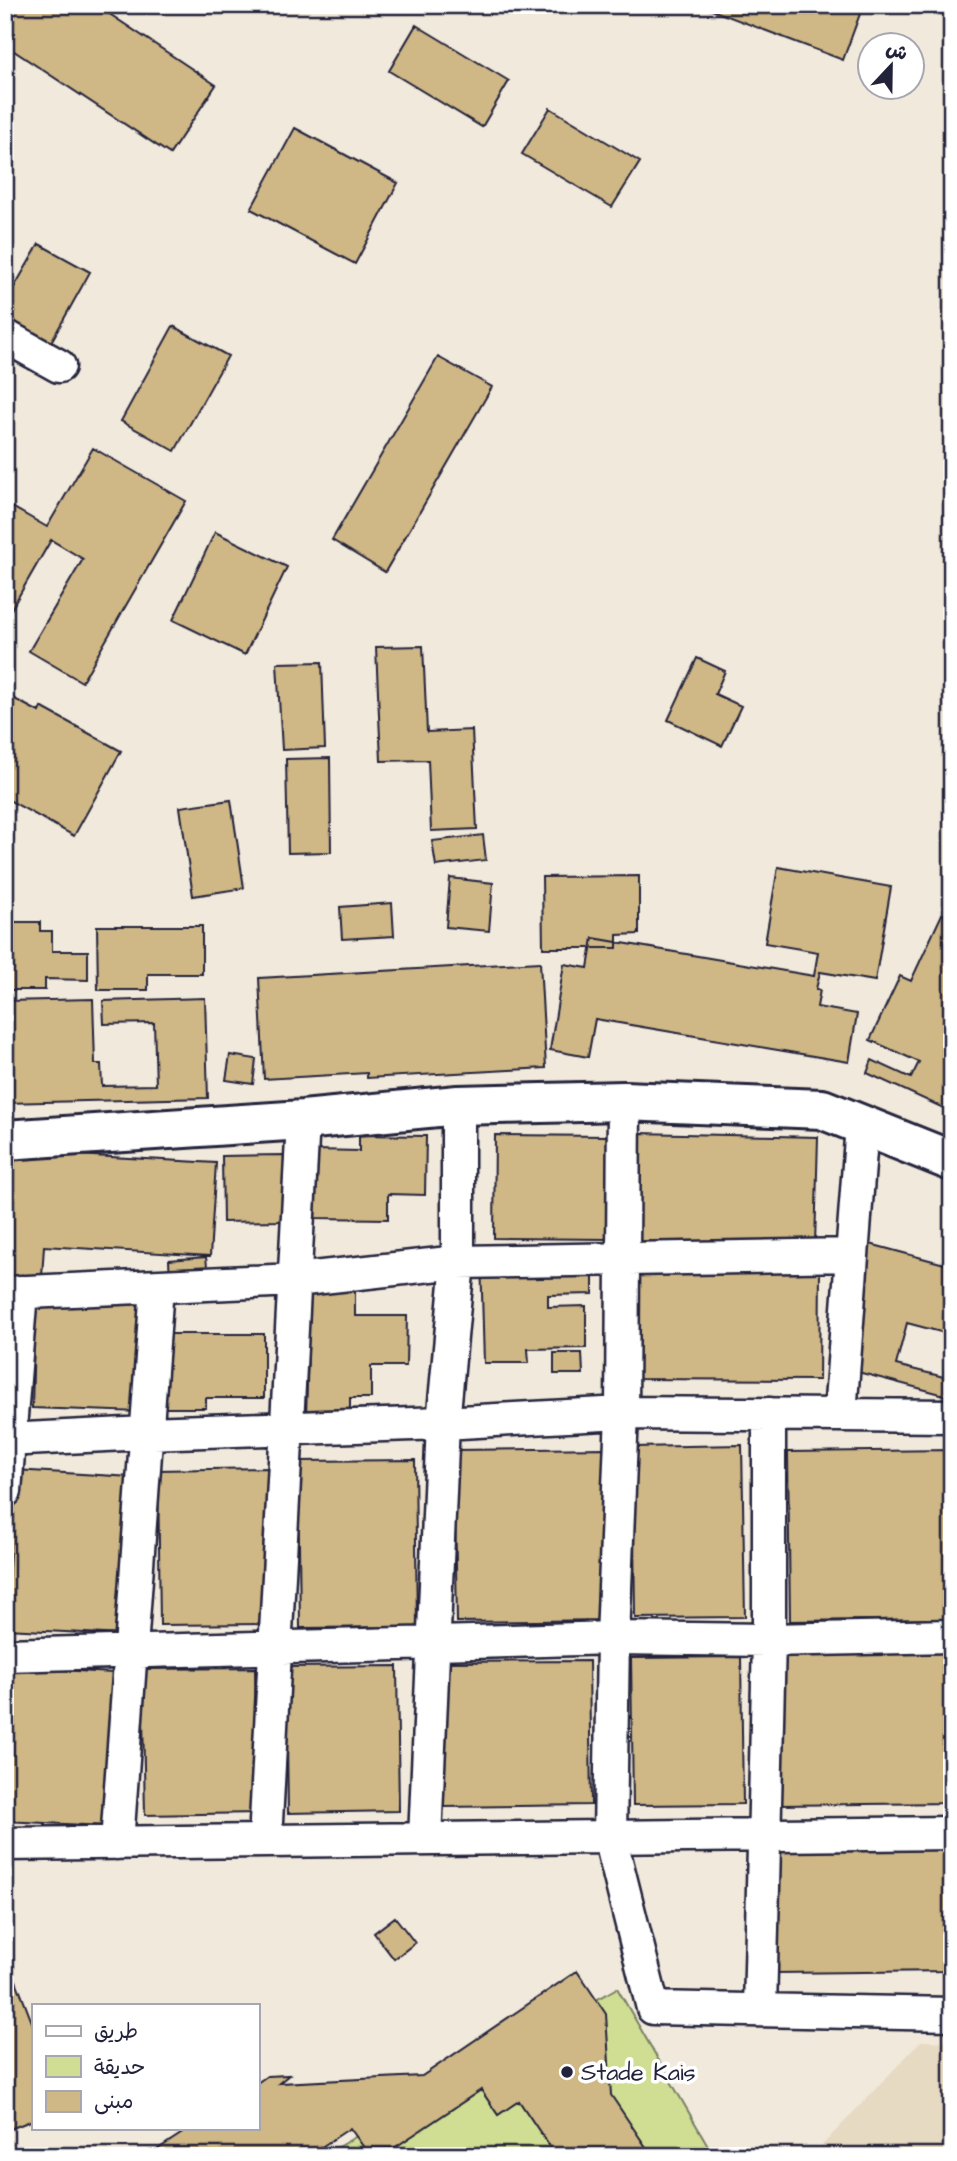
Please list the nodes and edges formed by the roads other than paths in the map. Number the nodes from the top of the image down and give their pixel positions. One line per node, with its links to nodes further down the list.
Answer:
1 (5, 336): 2 (street)
2 (59, 366)
3 (624, 1101): 4 (street); 6 (street); 10 (street)
4 (458, 1105): 5 (street); 11 (street)
5 (303, 1120): 7 (street); 12 (street)
6 (862, 1125): 8 (street); 9 (street)
7 (5, 1140)
8 (952, 1161)
9 (852, 1255): 10 (street); 17 (street)
10 (624, 1260): 11 (street); 15 (street)
11 (458, 1262): 12 (street); 19 (street)
12 (295, 1280): 13 (street); 20 (street)
13 (157, 1287): 14 (street); 21 (street)
14 (13, 1293): 22 (street)
15 (622, 1413): 16 (street); 19 (street); 25 (street)
16 (769, 1414): 17 (street); 26 (street)
17 (839, 1414): 18 (street)
18 (952, 1416)
19 (443, 1423): 20 (street); 27 (street)
20 (286, 1428): 21 (street); 28 (street)
21 (146, 1433): 22 (street); 29 (street)
22 (8, 1440): 23 (street)
23 (5, 1491)
24 (952, 1636): 26 (street)
25 (613, 1638): 26 (street); 27 (street); 33 (street)
26 (769, 1640): 32 (street)
27 (434, 1642): 28 (street); 34 (street)
28 (275, 1646): 29 (street); 35 (street)
29 (130, 1653): 30 (street); 36 (street)
30 (5, 1655)
31 (952, 1833): 32 (street)
32 (764, 1835): 33 (street); 38 (street)
33 (610, 1837): 34 (street); 38 (street)
34 (425, 1839): 35 (street)
35 (265, 1841): 36 (street)
36 (117, 1843): 37 (street)
37 (5, 1844)
38 (760, 2010): 39 (street)
39 (952, 2014)

